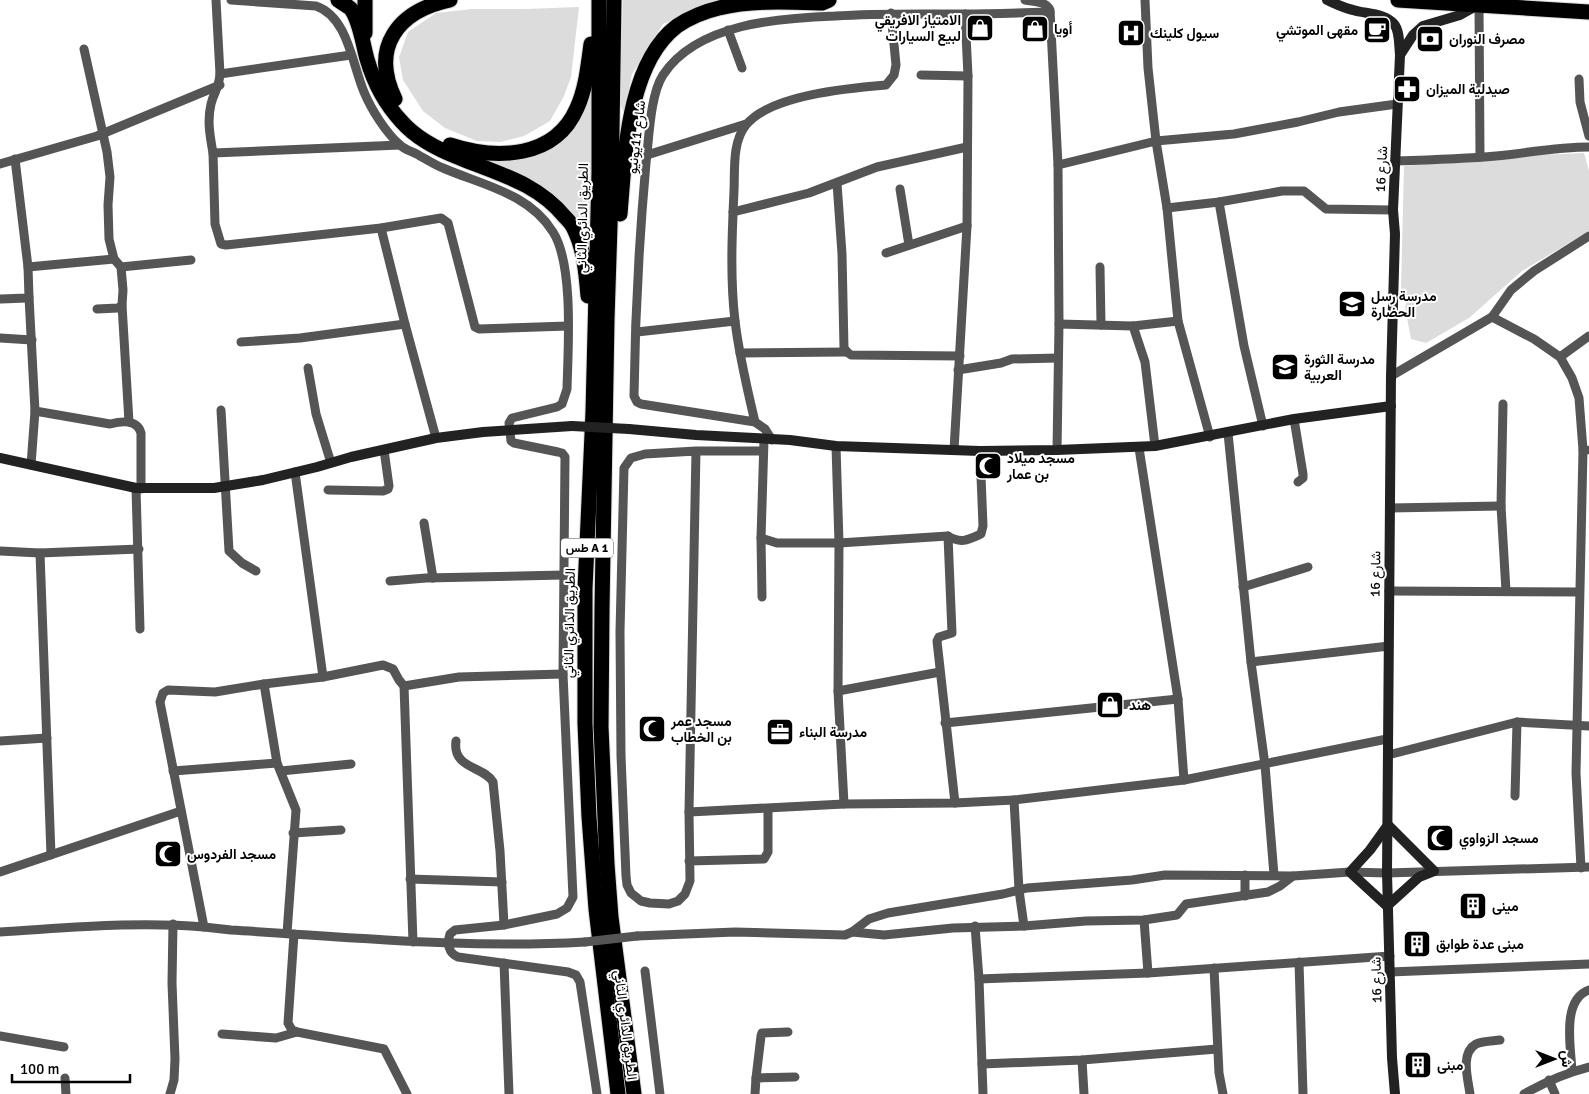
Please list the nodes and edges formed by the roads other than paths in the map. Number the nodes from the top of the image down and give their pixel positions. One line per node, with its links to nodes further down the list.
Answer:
1 (216, 0): 26 (street)
2 (231, 0): 21 (street)
3 (338, 0): 23 (highway)
4 (365, 0): 23 (highway)
5 (450, 0): 13 (highway)
6 (614, 0): 24 (highway, الطريق الدائري الثاني / طس A 1)
7 (618, 0): 24 (highway)
8 (829, 0): 79 (highway)
9 (1025, 0): 16 (street)
10 (1145, 0): 35 (street)
11 (1327, 0): 22 (street, شارع 16)
12 (1398, 0): 14 (highway)
13 (599, 2): 92 (highway, الطريق الدائري الثاني / طس A 1)
14 (1479, 5): 17 (highway); 22 (street); 41 (street)
15 (891, 12): 18 (street, شارع 11يونيو); 19 (street, شارع 11يونيو); 32 (street)
16 (1050, 12): 18 (street, شارع 11يونيو); 45 (street)
17 (1589, 12)
18 (965, 14): 28 (street)
19 (728, 30): 25 (street); 40 (street, شارع 11يونيو)
20 (84, 49): 33 (street)
21 (351, 55): 26 (street); 36 (street)
22 (1400, 55): 31 (street, شارع 16)
23 (367, 60): 92 (highway)
24 (613, 67): 79 (highway, الطريق الدائري الثاني / طس A 1)
25 (742, 68)
26 (220, 74): 30 (street)
27 (921, 75): 28 (street)
28 (968, 76): 38 (street)
29 (1579, 79): 34 (street)
30 (220, 85): 33 (street); 39 (street)
31 (1397, 104): 35 (street); 43 (street, شارع 16)
32 (746, 124): 40 (street); 51 (street)
33 (104, 133): 42 (street); 57 (street)
34 (1589, 136)
35 (1156, 141): 45 (street); 49 (street)
36 (400, 145): 39 (street); 72 (street)
37 (1589, 146): 41 (street)
38 (967, 147): 46 (street); 52 (street)
39 (213, 153): 53 (street)
40 (647, 155): 74 (street, شارع 11يونيو)
41 (1480, 157): 43 (street)
42 (15, 159): 44 (street); 59 (street)
43 (1396, 161): 50 (street, شارع 16)
44 (0, 164)
45 (1058, 165): 70 (street)
46 (837, 183): 51 (street); 80 (street)
47 (900, 189): 55 (street)
48 (1218, 202): 49 (street); 50 (street); 96 (street)
49 (1167, 208): 68 (street)
50 (1393, 210): 87 (street, شارع 16)
51 (733, 212): 67 (street)
52 (967, 226): 55 (street); 82 (street)
53 (381, 228): 69 (street); 72 (street)
54 (1589, 236): 66 (street)
55 (910, 245): 56 (street)
56 (886, 253)
57 (114, 258): 59 (street); 60 (street)
58 (191, 260): 60 (street)
59 (28, 267): 62 (street)
60 (121, 267): 64 (street)
61 (1100, 267): 71 (street)
62 (29, 297): 63 (street); 77 (street)
63 (1, 299)
64 (122, 305): 65 (street); 94 (street)
65 (97, 309)
66 (1492, 317): 83 (street); 87 (street)
67 (735, 320): 74 (street); 81 (street)
68 (1178, 321): 73 (street); 99 (street)
69 (405, 324): 78 (street); 100 (street)
70 (1059, 324): 71 (street); 84 (street)
71 (1101, 325): 73 (street)
72 (568, 326): 97 (street)
73 (1133, 326): 103 (street)
74 (637, 332): 95 (street, شارع 11يونيو)
75 (1589, 336): 83 (street)
76 (0, 338): 77 (street)
77 (32, 340): 91 (street)
78 (242, 342)
79 (607, 350): 230 (highway, الطريق الدائري الثاني / طس A 1)
80 (847, 352): 81 (street); 82 (street)
81 (740, 353): 95 (street)
82 (960, 356): 86 (street)
83 (1560, 357): 108 (street)
84 (1058, 358): 86 (street); 107 (street)
85 (308, 368): 113 (street)
86 (958, 370): 106 (street)
87 (1391, 376): 89 (street, شارع 16)
88 (1503, 404): 120 (street)
89 (1391, 406): 93 (street); 121 (street, شارع 16)
90 (221, 410): 117 (street)
91 (35, 411): 94 (street); 114 (street)
92 (593, 412): 229 (highway, الطريق الدائري الثاني / طس A 1)
93 (1294, 419): 96 (street); 116 (street)
94 (129, 422): 118 (street)
95 (755, 422): 101 (street)
96 (1263, 426): 98 (street)
97 (510, 431): 100 (street); 101 (street, bridge); 131 (street)
98 (1228, 433): 99 (street); 134 (street)
99 (1210, 436): 103 (street)
100 (436, 438): 105 (street)
101 (768, 440): 102 (street); 110 (street)
102 (836, 446): 106 (street); 125 (street)
103 (1155, 446): 104 (street)
104 (1139, 448): 107 (street); 148 (street)
105 (384, 450): 113 (street); 119 (street)
106 (954, 450): 111 (street)
107 (1057, 450): 111 (street)
108 (1586, 450): 137 (street)
109 (696, 451): 110 (street); 169 (street); 174 (street)
110 (763, 451): 124 (street)
111 (980, 451): 123 (street)
112 (0, 458): 114 (street)
113 (331, 463): 115 (street)
114 (31, 466): 118 (street)
115 (295, 472): 117 (street); 144 (street)
116 (1298, 482)
117 (226, 486): 118 (street); 130 (street)
118 (139, 488): 126 (street)
119 (328, 490)
120 (1501, 506): 121 (street); 136 (street)
121 (1390, 508): 135 (street, شارع 16)
122 (424, 523): 132 (street)
123 (948, 536): 125 (street); 142 (street)
124 (761, 538): 125 (street); 138 (street)
125 (839, 543): 147 (street)
126 (139, 550): 128 (street); 139 (street)
127 (0, 551): 128 (street)
128 (40, 553): 153 (street)
129 (1308, 567): 134 (street)
130 (256, 571)
131 (564, 576): 132 (street); 143 (street)
132 (433, 578): 133 (street)
133 (390, 581)
134 (1243, 587): 141 (street)
135 (1389, 591): 136 (street); 140 (street, شارع 16)
136 (1506, 591): 137 (street)
137 (1580, 592): 151 (street)
138 (762, 597)
139 (140, 629)
140 (1389, 646): 141 (street); 154 (street, شارع 16)
141 (1251, 662): 159 (street)
142 (940, 672): 147 (street); 150 (street)
143 (564, 674): 146 (street); 190 (street)
144 (324, 677): 145 (street); 146 (street)
145 (264, 684): 160 (street); 161 (street)
146 (404, 686): 183 (street)
147 (838, 691): 166 (street)
148 (1178, 699): 150 (street); 162 (street)
149 (1517, 722): 151 (street); 157 (street); 163 (street)
150 (945, 723): 165 (street)
151 (1576, 726): 152 (street); 175 (street)
152 (1589, 726)
153 (46, 738): 155 (street); 173 (street)
154 (1387, 739): 157 (street, شارع 16); 159 (street)
155 (0, 741)
156 (456, 741): 184 (street)
157 (1388, 755): 170 (street, شارع 16)
158 (351, 764): 160 (street)
159 (1265, 764): 162 (street); 181 (street)
160 (279, 767): 161 (street); 172 (street)
161 (174, 771): 168 (street)
162 (1184, 780): 164 (street)
163 (1515, 796)
164 (1014, 800): 165 (street); 185 (street)
165 (955, 803): 166 (street)
166 (844, 804): 167 (street)
167 (768, 809): 169 (street); 174 (street)
168 (181, 811): 173 (street); 193 (street)
169 (689, 812): 174 (street)
170 (1388, 825): 176 (street); 178 (street); 179 (street, شارع 16)
171 (341, 830): 172 (street)
172 (293, 833): 196 (street)
173 (51, 855): 177 (street)
174 (689, 861)
175 (1585, 867): 176 (street)
176 (1434, 871): 179 (street); 187 (street)
177 (0, 872)
178 (1350, 872): 179 (street); 182 (street); 187 (street)
179 (1387, 873): 187 (street, شارع 16)
180 (1244, 875): 181 (street); 185 (street); 186 (street)
181 (1274, 875): 182 (street)
182 (1293, 876): 186 (street)
183 (410, 879): 184 (street); 197 (street)
184 (502, 882): 190 (street)
185 (1019, 890): 192 (street); 195 (street)
186 (1245, 896): 188 (street)
187 (1387, 906): 199 (street, شارع 16)
188 (1144, 920): 192 (street); 206 (street)
189 (173, 924): 193 (street); 194 (street); 225 (street)
190 (504, 925): 198 (street)
191 (975, 926): 192 (street); 195 (street); 207 (street)
192 (1024, 926)
193 (204, 927): 196 (street)
194 (0, 932)
195 (852, 932): 198 (street, bridge)
196 (290, 934): 197 (street); 209 (street)
197 (413, 942): 198 (street)
198 (448, 944): 201 (street)
199 (1390, 956): 200 (street); 205 (street, شارع 16)
200 (1299, 962): 203 (street); 236 (street)
201 (504, 963): 227 (street); 228 (street)
202 (1589, 964): 205 (street)
203 (1214, 968): 206 (street); 215 (street)
204 (645, 971): 231 (street)
205 (1390, 972): 237 (street, شارع 16)
206 (1148, 973): 207 (street)
207 (979, 979): 217 (street)
208 (1589, 990): 219 (street)
209 (297, 1032): 211 (street); 226 (street)
210 (788, 1032): 222 (street)
211 (222, 1034)
212 (0, 1036): 214 (street)
213 (1500, 1040): 238 (street)
214 (64, 1047)
215 (1217, 1050): 216 (street); 235 (street)
216 (1082, 1060): 217 (street); 234 (street)
217 (982, 1064): 233 (street)
218 (1589, 1067): 219 (street)
219 (1572, 1072): 223 (street)
220 (795, 1077): 222 (street)
221 (65, 1078): 224 (street)
222 (756, 1078): 232 (street)
223 (1549, 1080): 239 (street); 240 (street)
224 (66, 1094)
225 (170, 1094)
226 (407, 1094)
227 (509, 1094)
228 (597, 1094)
229 (618, 1094)
230 (634, 1094)
231 (660, 1094)
232 (755, 1094)
233 (983, 1094)
234 (1084, 1094)
235 (1223, 1094)
236 (1303, 1094)
237 (1395, 1094)
238 (1470, 1094)
239 (1524, 1094)
240 (1555, 1094)

